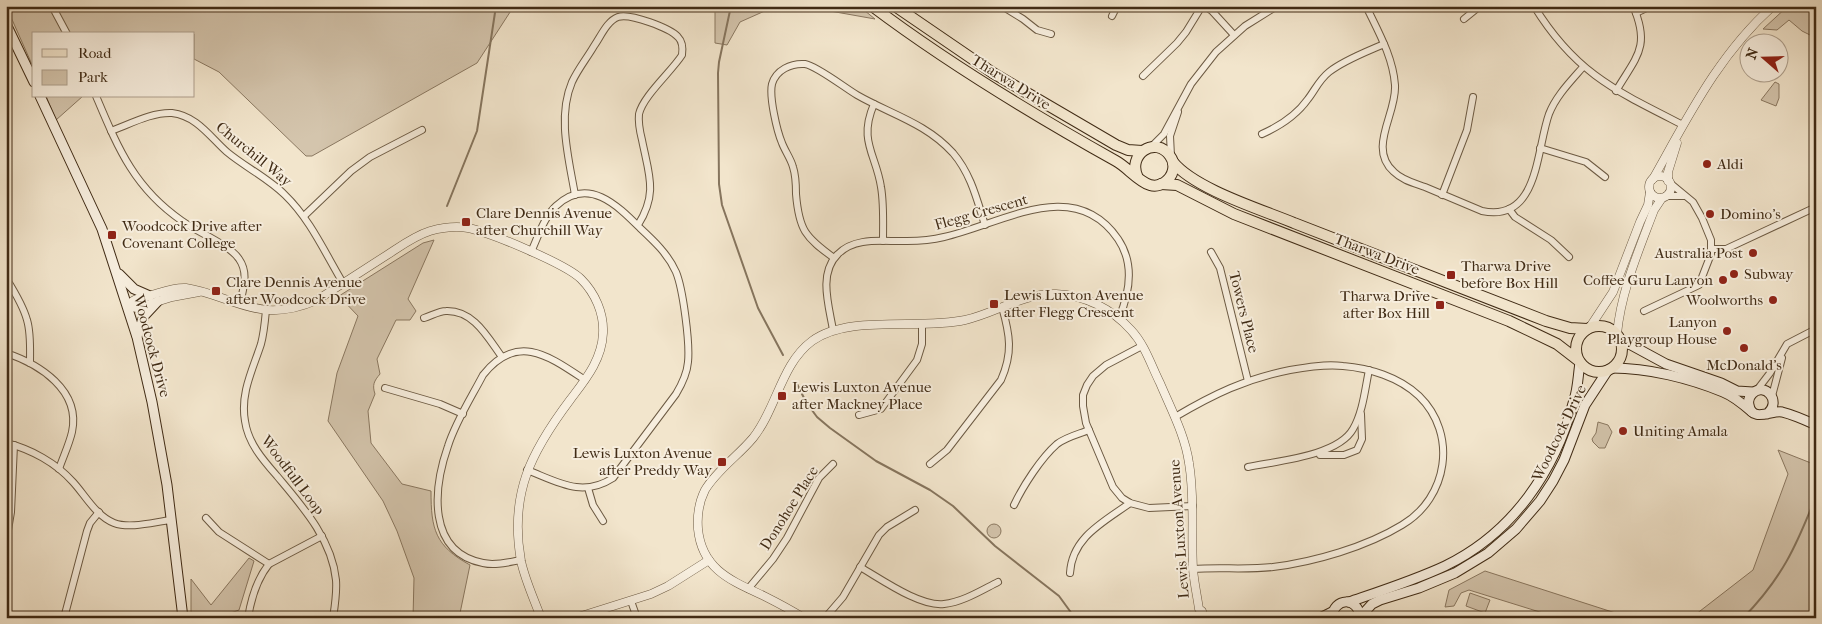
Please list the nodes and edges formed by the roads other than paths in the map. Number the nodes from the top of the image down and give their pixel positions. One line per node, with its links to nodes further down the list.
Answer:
1 (52, 6): 18 (street)
2 (872, 6): 39 (main road, Tharwa Drive)
3 (895, 6): 36 (main road, Tharwa Drive)
4 (1002, 6): 19 (street)
5 (1117, 6): 15 (street)
6 (1203, 6): 20 (street); 23 (street)
7 (1277, 6): 20 (street)
8 (1366, 6): 21 (street)
9 (1480, 6): 16 (street)
10 (1534, 6): 22 (street)
11 (1632, 6): 14 (street)
12 (1651, 6): 14 (street)
13 (1773, 6): 31 (street)
14 (1636, 13): 25 (street)
15 (1112, 16)
16 (1464, 19)
17 (6, 24): 24 (main road)
18 (66, 32)
19 (1050, 34)
20 (1234, 35): 29 (street)
21 (1384, 44): 34 (street); 45 (street)
22 (1582, 67): 25 (street); 35 (street)
23 (1143, 76)
24 (32, 78)
25 (1616, 91): 31 (street)
26 (1473, 97): 45 (street)
27 (41, 98): 59 (main road, Woodcock Drive)
28 (97, 98): 33 (street)
29 (1182, 102): 36 (street); 37 (street)
30 (874, 104): 51 (street); 53 (street); 58 (street)
31 (1682, 127): 40 (street); 41 (street)
32 (422, 130): 50 (street)
33 (111, 131): 50 (street, Churchill Way); 65 (street)
34 (1262, 134)
35 (1540, 148): 38 (street); 49 (street)
36 (1146, 149): 37 (main road); 39 (main road)
37 (1172, 160): 42 (main road); 73 (main road, Tharwa Drive)
38 (1605, 177)
39 (1138, 178): 42 (main road)
40 (1653, 179): 41 (street); 43 (street)
41 (1669, 182): 46 (street); 47 (street)
42 (1161, 184): 83 (main road, Tharwa Drive)
43 (1650, 192): 47 (street); 73 (street)
44 (575, 195): 52 (street); 52 (street); 55 (street)
45 (1442, 195): 49 (street)
46 (1684, 196): 47 (street); 54 (street)
47 (1664, 197): 77 (street)
48 (1816, 207): 54 (street)
49 (1509, 209): 57 (street)
50 (304, 216): 61 (street, Churchill Way)
51 (985, 225): 53 (street, Flegg Crescent); 71 (street, Flegg Crescent)
52 (638, 226): 108 (street)
53 (883, 241): 58 (street, Flegg Crescent)
54 (1712, 249): 69 (street)
55 (531, 252): 61 (street); 86 (street)
56 (1211, 252): 87 (street, Towers Place)
57 (1570, 257)
58 (834, 258): 75 (street)
59 (116, 269): 63 (main road); 66 (main road, Woodcock Drive)
60 (6, 278): 82 (street)
61 (343, 284): 68 (street)
62 (199, 292): 63 (street); 64 (street); 65 (street)
63 (150, 296): 66 (street)
64 (158, 301): 66 (street); 76 (main road)
65 (240, 304): 68 (street)
66 (128, 306): 76 (main road, Woodcock Drive)
67 (1002, 307): 71 (street, Lewis Luxton Avenue); 72 (street, Lewis Luxton Avenue); 104 (street)
68 (266, 310): 117 (street, Woodfull Loop)
69 (1644, 311)
70 (424, 318): 81 (street)
71 (1119, 318): 78 (street, Lewis Luxton Avenue)
72 (922, 325): 75 (street, Lewis Luxton Avenue); 95 (street)
73 (1589, 328): 77 (main road); 83 (main road)
74 (1816, 329): 79 (street)
75 (833, 330): 120 (street, Lewis Luxton Avenue)
76 (137, 337): 115 (main road, Woodcock Drive)
77 (1618, 337): 84 (main road); 89 (main road)
78 (1142, 346): 96 (street, Lewis Luxton Avenue); 99 (street)
79 (1783, 350): 89 (street); 91 (street)
80 (6, 353): 82 (street)
81 (502, 357): 86 (street); 93 (street)
82 (30, 362): 106 (street)
83 (1580, 362): 84 (main road); 128 (main road, Woodcock Drive)
84 (1610, 369): 92 (main road); 131 (main road, Woodcock Drive)
85 (1369, 370): 87 (street); 90 (street); 123 (street)
86 (585, 380): 107 (street)
87 (1248, 381): 96 (street)
88 (385, 388): 93 (street)
89 (1755, 391): 91 (main road); 92 (main road)
90 (1363, 396): 102 (street); 102 (street)
91 (1772, 398): 94 (main road); 97 (main road)
92 (1752, 412): 94 (main road)
93 (463, 414): 119 (street)
94 (1767, 414): 98 (main road)
95 (859, 415)
96 (1175, 417): 111 (street, Lewis Luxton Avenue)
97 (1816, 420)
98 (1816, 425)
99 (1089, 430): 109 (street); 110 (street)
100 (6, 443): 101 (street)
101 (14, 445): 106 (street); 118 (street)
102 (1301, 456): 105 (street)
103 (833, 464): 126 (street, Donohoe Place)
104 (930, 464)
105 (1248, 467)
106 (59, 469): 113 (street)
107 (527, 470): 108 (street); 119 (street)
108 (588, 488): 116 (street)
109 (1130, 503): 111 (street); 124 (street)
110 (1014, 505)
111 (1193, 506): 123 (street, Lewis Luxton Avenue)
112 (915, 510): 122 (street)
113 (99, 512): 115 (street); 132 (street)
114 (206, 518): 121 (street)
115 (171, 520): 133 (main road, Woodcock Drive)
116 (603, 521)
117 (322, 536): 121 (street, Woodfull Loop); 135 (street, Woodfull Loop)
118 (6, 542)
119 (521, 560): 136 (street)
120 (709, 560): 126 (street, Lewis Luxton Avenue); 127 (street)
121 (269, 564): 134 (street)
122 (860, 567): 125 (street); 140 (street)
123 (1193, 569): 129 (street, Lewis Luxton Avenue)
124 (1070, 573)
125 (998, 582)
126 (748, 589): 139 (street, Lewis Luxton Avenue)
127 (632, 601): 137 (street); 138 (street)
128 (1349, 602): 130 (main road, Woodcock Drive); 131 (main road)
129 (1199, 608): 141 (street, Lewis Luxton Avenue); 142 (street, Lewis Luxton Avenue)
130 (1332, 615): 143 (main road)
131 (1360, 617)
132 (64, 618)
133 (183, 618)
134 (248, 618)
135 (333, 618)
136 (541, 618)
137 (575, 618)
138 (638, 618)
139 (804, 618)
140 (825, 618)
141 (1198, 618)
142 (1203, 618)
143 (1320, 618)

